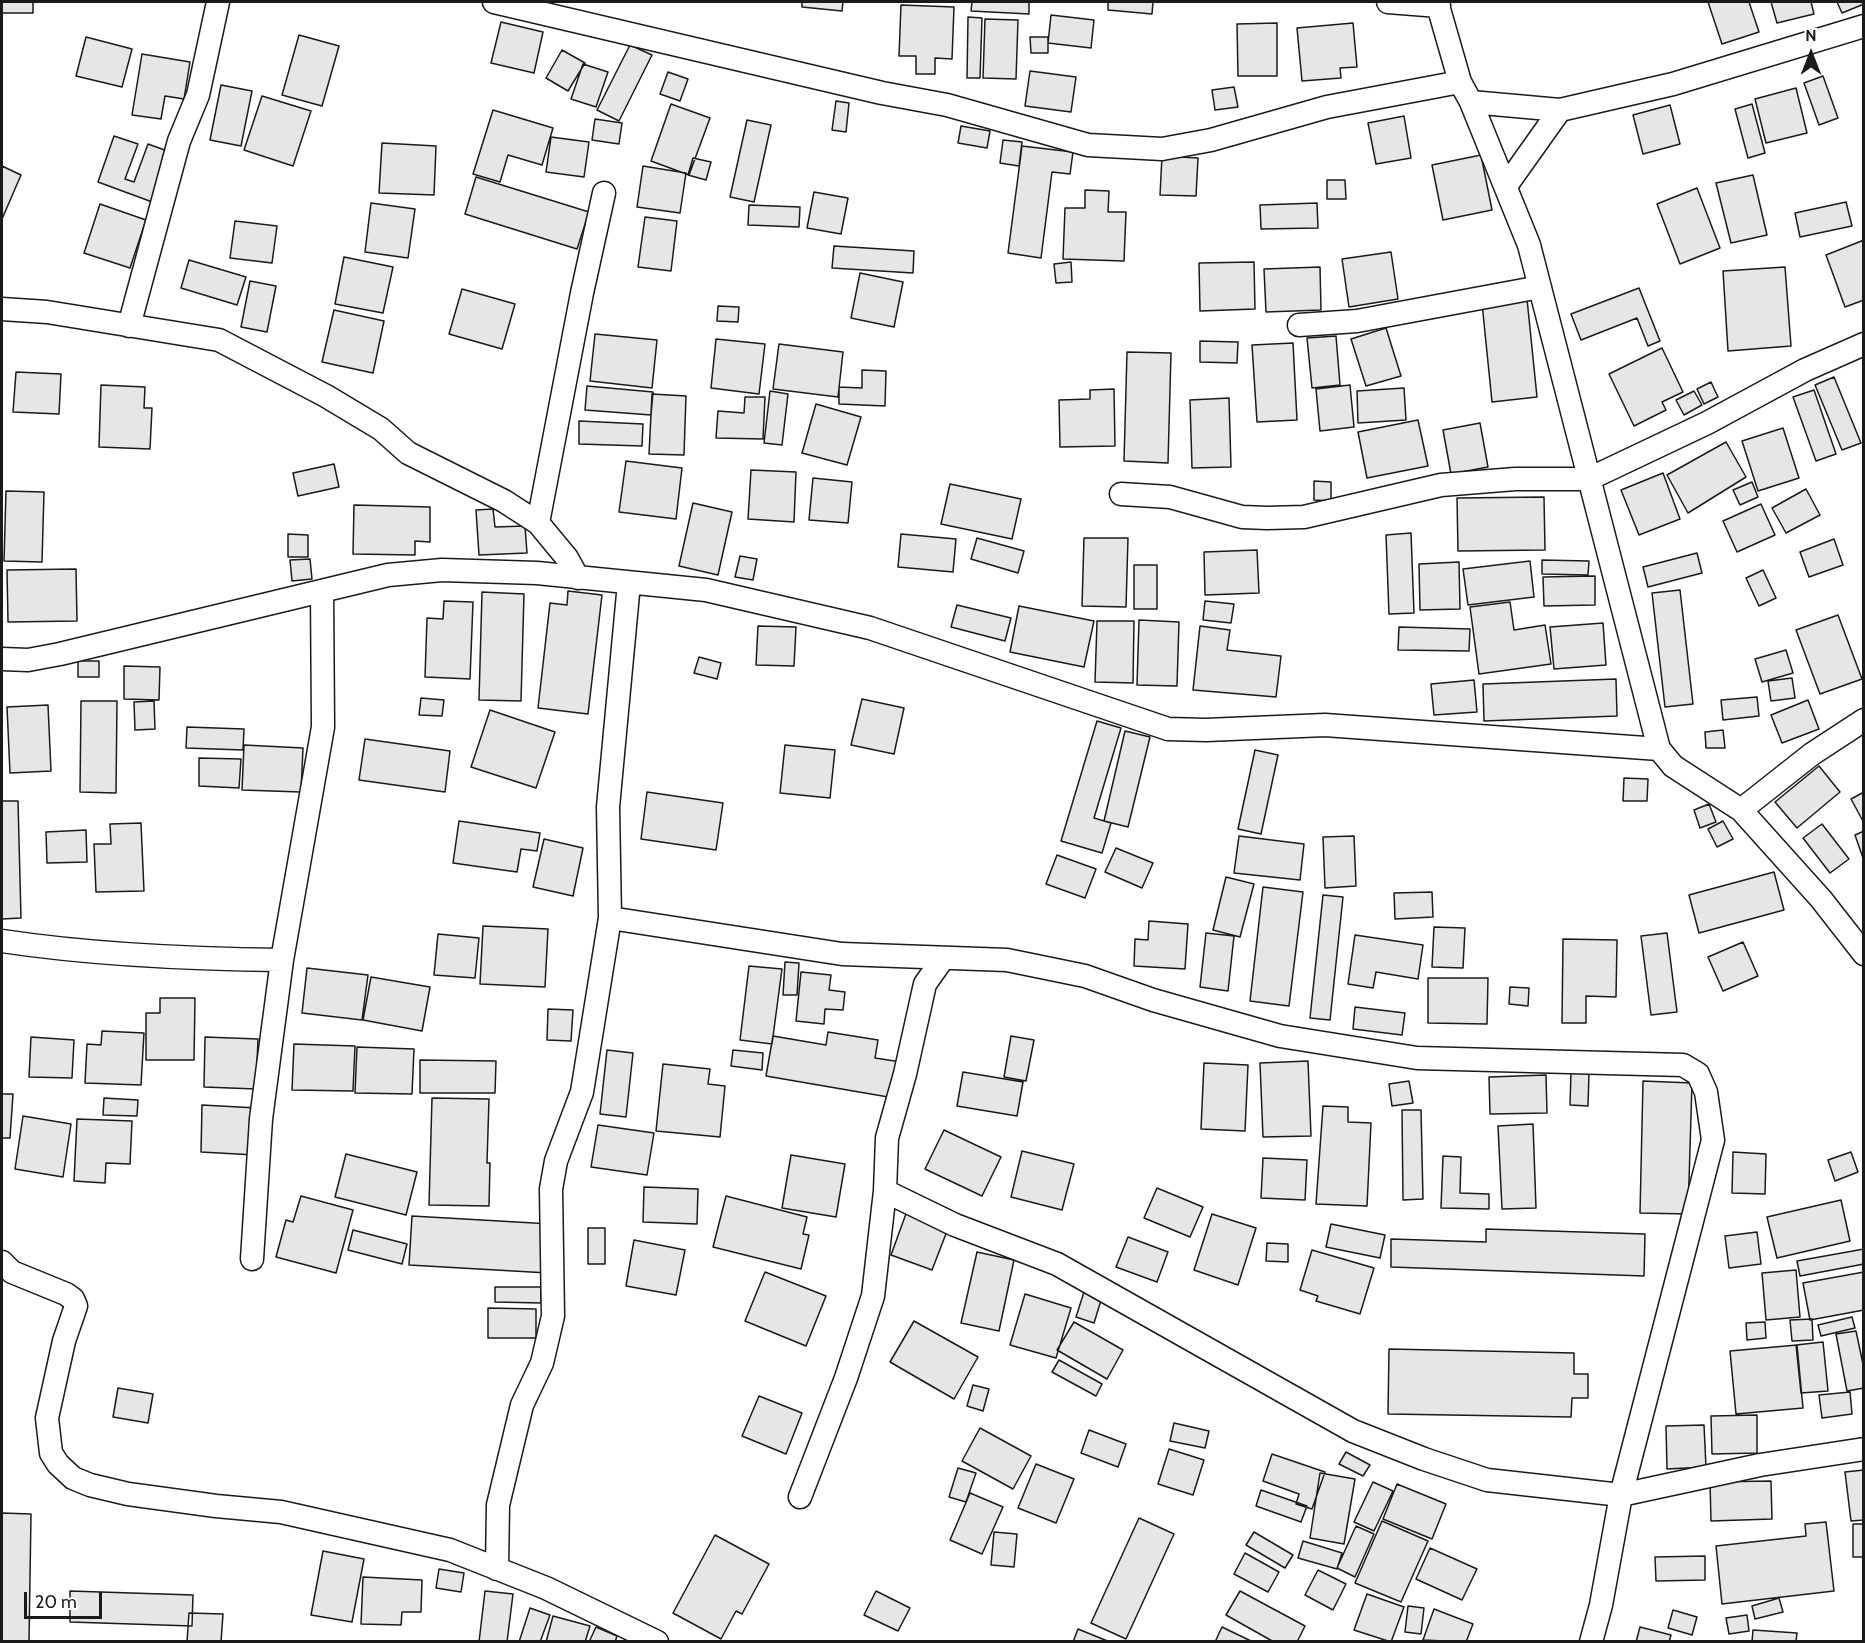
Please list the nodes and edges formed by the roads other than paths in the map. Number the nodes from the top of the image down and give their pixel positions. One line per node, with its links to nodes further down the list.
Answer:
1 (218, 2): 14 (street)
2 (494, 2): 6 (street)
3 (1388, 2): 4 (street)
4 (1438, 4): 6 (street)
5 (1863, 26): 8 (street)
6 (1460, 82): 7 (street)
7 (1472, 102): 8 (street); 9 (street)
8 (1560, 110): 9 (street)
9 (1506, 186): 11 (street)
10 (604, 193): 18 (street)
11 (1540, 287): 13 (street); 16 (street)
12 (2, 309): 14 (street)
13 (1299, 325)
14 (129, 326): 18 (street)
15 (1863, 344): 16 (street)
16 (1589, 479): 17 (street); 24 (street)
17 (1121, 494)
18 (538, 523): 19 (street)
19 (578, 578): 20 (street); 21 (street)
20 (629, 583): 24 (street); 26 (street)
21 (321, 591): 22 (street); 30 (street)
22 (2, 659)
23 (1863, 720): 25 (street)
24 (1659, 749): 25 (street)
25 (1741, 810): 28 (street)
26 (610, 918): 29 (street); 39 (street)
27 (2, 941): 30 (street)
28 (1863, 954)
29 (897, 957): 31 (street); 32 (street)
30 (282, 960): 34 (street)
31 (942, 960): 32 (street); 37 (street)
32 (925, 984): 33 (street)
33 (885, 1191): 37 (street); 38 (street)
34 (252, 1259)
35 (2, 1262): 39 (street)
36 (1863, 1449): 37 (street)
37 (1621, 1495): 41 (street)
38 (800, 1497)
39 (497, 1569): 40 (street)
40 (657, 1641)
41 (1591, 1641)

